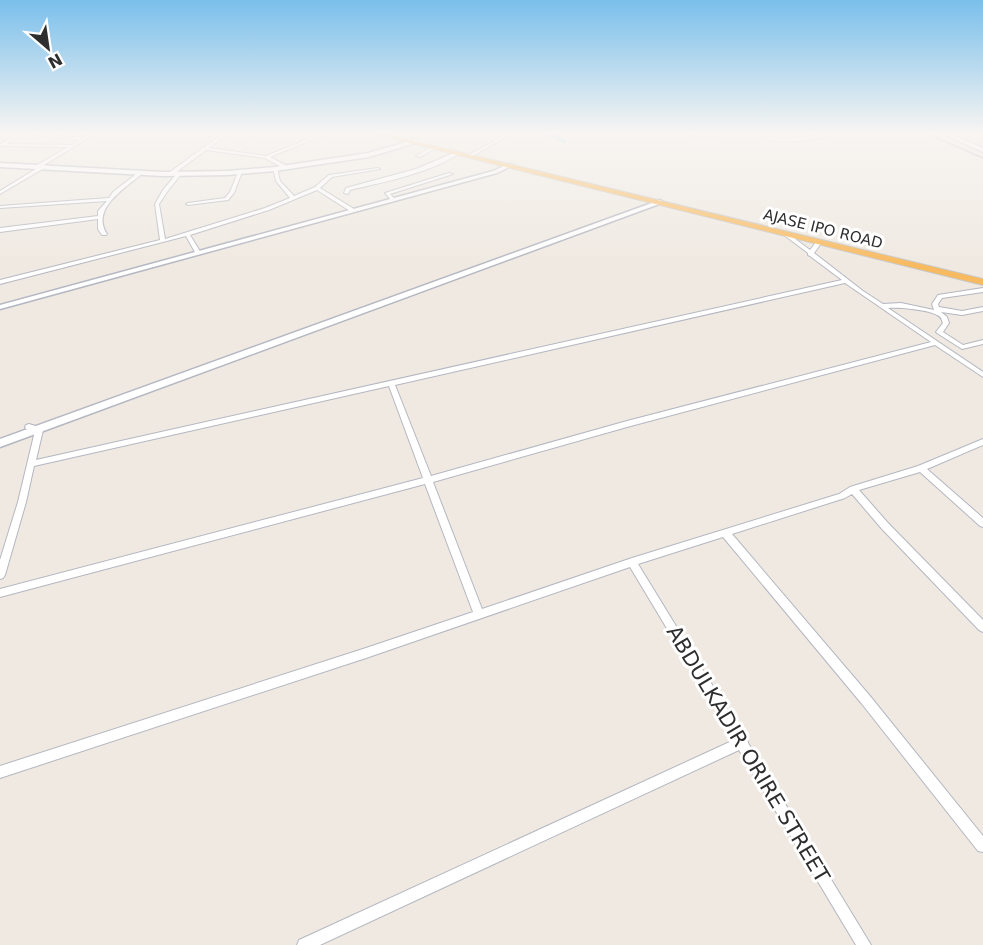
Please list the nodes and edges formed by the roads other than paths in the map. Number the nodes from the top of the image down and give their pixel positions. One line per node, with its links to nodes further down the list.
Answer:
1 (23, 178): 13 (street)
2 (134, 178): 15 (street)
3 (176, 178): 30 (street)
4 (238, 178): 20 (street)
5 (277, 178): 16 (street)
6 (326, 178): 12 (street)
7 (387, 178): 14 (street)
8 (437, 178): 17 (street)
9 (472, 178): 17 (street)
10 (562, 178): 18 (highway, AJASE IPO ROAD)
11 (572, 178): 34 (highway, AJASE IPO ROAD)
12 (317, 188): 16 (street); 23 (street)
13 (0, 193)
14 (346, 193)
15 (109, 198): 21 (street); 25 (street)
16 (293, 198): 24 (street)
17 (393, 199): 23 (street)
18 (649, 200): 19 (highway, AJASE IPO ROAD); 47 (street)
19 (660, 202): 29 (highway, AJASE IPO ROAD); 47 (street)
20 (188, 204)
21 (0, 207)
22 (249, 207): 24 (street)
23 (352, 210): 32 (street)
24 (254, 213): 28 (street)
25 (100, 217): 26 (street); 27 (street)
26 (0, 230)
27 (104, 234)
28 (187, 234): 30 (street); 32 (street)
29 (786, 234): 31 (highway, AJASE IPO ROAD); 33 (street)
30 (163, 241): 36 (street)
31 (819, 242): 33 (street); 37 (highway, AJASE IPO ROAD)
32 (198, 253): 40 (street)
33 (810, 254): 35 (street)
34 (983, 276)
35 (845, 281): 39 (street); 46 (street)
36 (0, 282)
37 (983, 282)
38 (983, 290): 42 (street)
39 (882, 306): 42 (street); 44 (street)
40 (0, 307)
41 (983, 309): 42 (street)
42 (937, 310): 43 (street)
43 (982, 343)
44 (936, 344): 45 (street); 53 (street)
45 (983, 375)
46 (392, 383): 51 (street); 53 (street)
47 (34, 429): 48 (street); 50 (street); 51 (street)
48 (0, 437)
49 (983, 442): 52 (street)
50 (0, 443)
51 (32, 464): 58 (street)
52 (921, 468): 54 (street); 55 (street)
53 (428, 479): 59 (street); 60 (street)
54 (853, 489): 56 (street); 61 (street)
55 (983, 523)
56 (726, 534): 57 (street); 64 (street)
57 (632, 562): 60 (street); 62 (street, ABDULKADIR ORIRE STREET)
58 (0, 575)
59 (0, 593)
60 (479, 614): 63 (street)
61 (983, 627)
62 (743, 742): 65 (street); 66 (street, ABDULKADIR ORIRE STREET)
63 (0, 772)
64 (983, 846)
65 (304, 945)
66 (864, 945)

